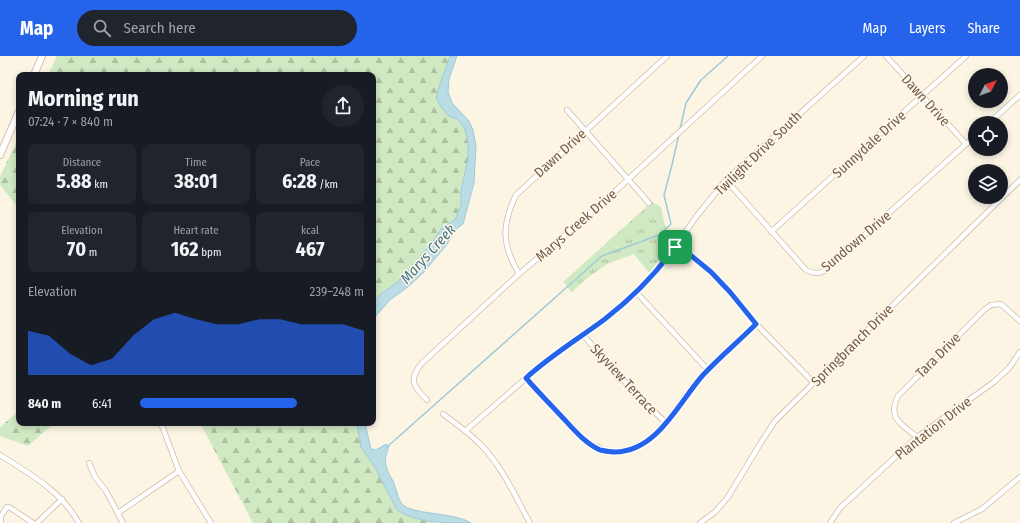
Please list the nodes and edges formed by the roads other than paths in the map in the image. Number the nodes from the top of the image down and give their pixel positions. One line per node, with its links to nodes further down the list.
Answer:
1 (42, 56): 7 (main road)
2 (667, 56): 13 (street, Dawn Drive)
3 (762, 56): 16 (street, Marys Creek Drive)
4 (864, 56): 17 (street, Twilight Drive South)
5 (886, 56): 9 (street, Dawn Drive)
6 (966, 56): 9 (street, Sunnydale Drive)
7 (35, 72)
8 (1020, 95): 11 (street)
9 (922, 96): 14 (street, Dawn Drive); 20 (street, Sunnydale Drive)
10 (567, 110): 13 (street)
11 (997, 116)
12 (16, 118): 15 (main road)
13 (585, 131): 16 (street); 22 (street, Dawn Drive)
14 (966, 144): 20 (street, Sundown Drive)
15 (0, 155)
16 (628, 178): 19 (street); 22 (street, Marys Creek Drive)
17 (726, 180): 20 (street, Sundown Drive); 21 (street, Twilight Drive South)
18 (1020, 180): 30 (street, Springbranch Drive)
19 (649, 203)
20 (771, 232)
21 (677, 244): 23 (street, Twilight Drive South); 25 (street)
22 (519, 274): 31 (street, Marys Creek Drive)
23 (636, 292): 26 (street, Twilight Drive South); 28 (street)
24 (1020, 321): 36 (street, Tara Drive)
25 (756, 324): 28 (street); 30 (street)
26 (583, 335): 29 (street, Twilight Drive South); 33 (street, Skyview Terrace)
27 (1020, 352): 36 (street, Plantation Drive)
28 (708, 370): 33 (street)
29 (526, 378): 33 (street); 35 (street, Twilight Drive South)
30 (814, 383): 50 (street, Springbranch Drive)
31 (427, 400)
32 (443, 414): 35 (street)
33 (666, 423)
34 (162, 426): 39 (street)
35 (465, 431): 49 (street)
36 (916, 437): 51 (street, Plantation Drive)
37 (0, 455): 41 (street)
38 (89, 463): 42 (street)
39 (179, 471): 42 (street); 48 (street)
40 (1020, 477): 52 (street)
41 (62, 499): 45 (street); 46 (street)
42 (118, 514): 47 (street)
43 (1, 523): 44 (street)
44 (33, 523)
45 (37, 523)
46 (79, 523)
47 (123, 523)
48 (211, 523)
49 (530, 523)
50 (700, 523)
51 (830, 523)
52 (954, 523)

